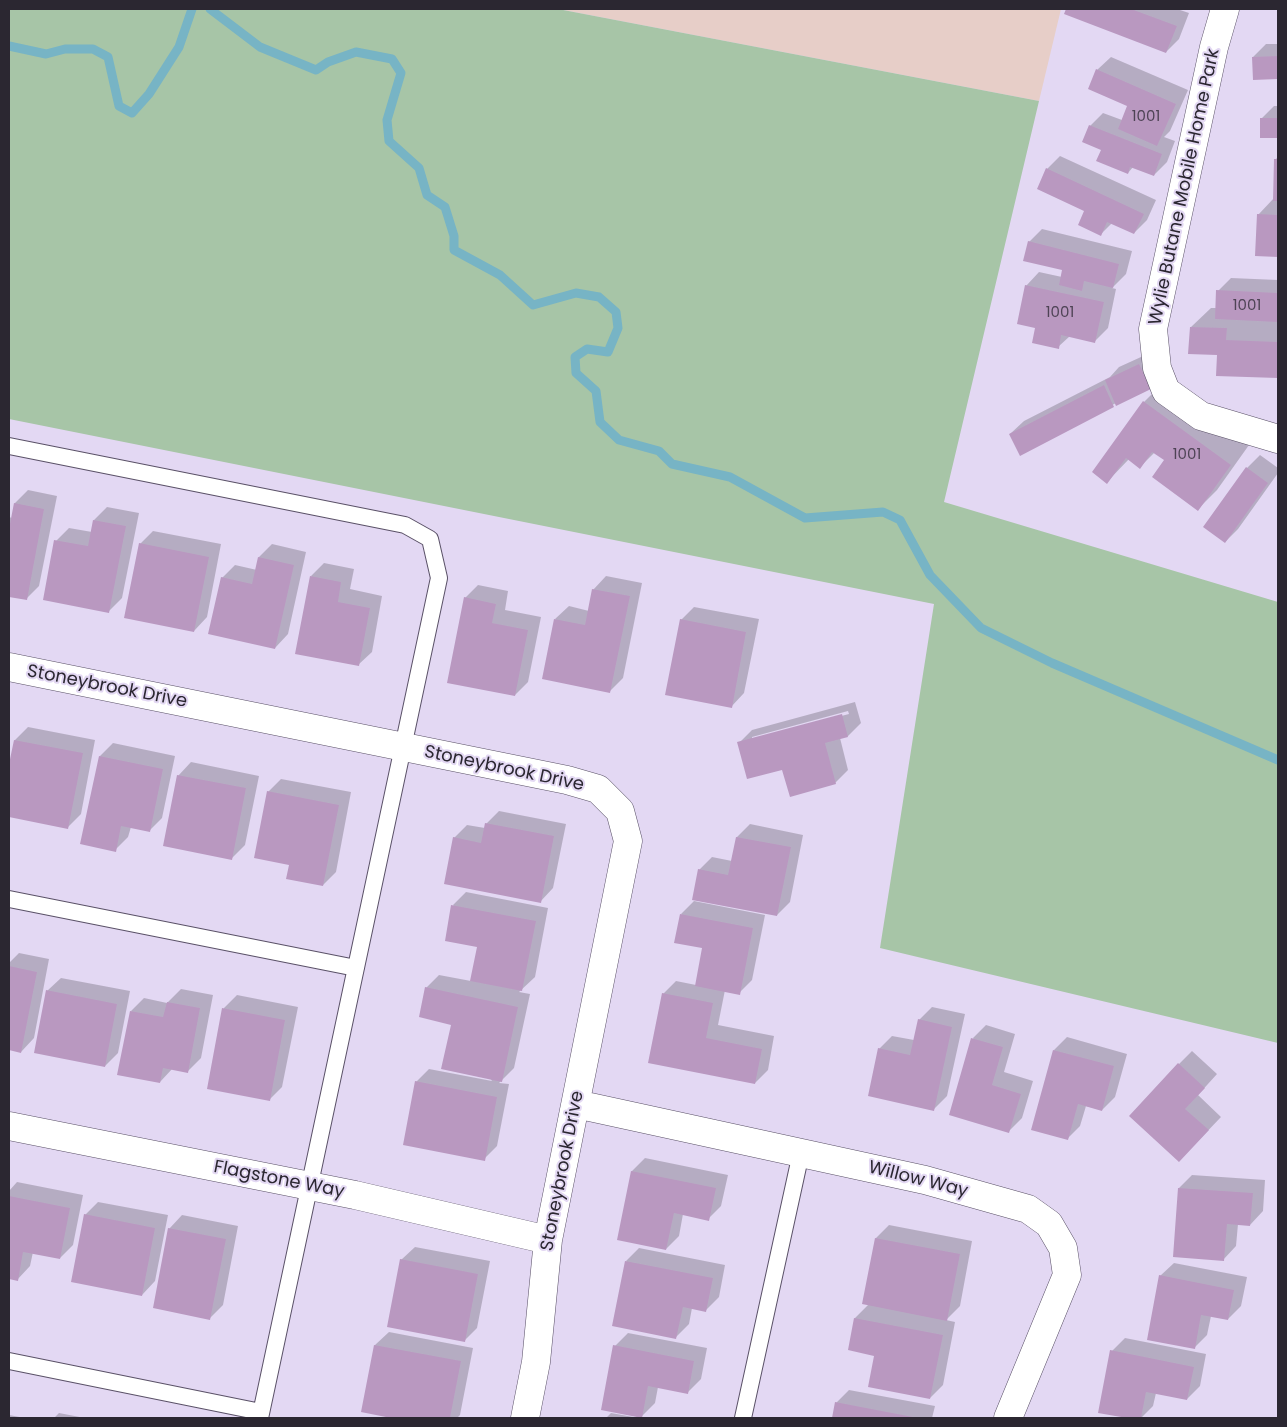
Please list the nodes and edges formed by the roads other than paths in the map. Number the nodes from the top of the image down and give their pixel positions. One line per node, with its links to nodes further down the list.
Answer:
1 (1226, 9): 2 (street, Wylie Butane Mobile Home Park)
2 (1278, 438)
3 (9, 446): 5 (lane)
4 (9, 667): 5 (street, Stoneybrook Drive)
5 (403, 747): 7 (lane); 8 (street, Stoneybrook Drive)
6 (9, 899): 7 (lane)
7 (356, 968): 11 (lane)
8 (576, 1104): 10 (street, Willow Way); 12 (street, Stoneybrook Drive)
9 (9, 1126): 11 (street, Flagstone Way)
10 (801, 1153): 16 (lane); 17 (street, Willow Way)
11 (309, 1186): 12 (street, Flagstone Way); 14 (lane)
12 (548, 1240): 15 (street, Stoneybrook Drive)
13 (9, 1361): 14 (lane)
14 (260, 1415)
15 (525, 1418)
16 (743, 1418)
17 (1008, 1418)

